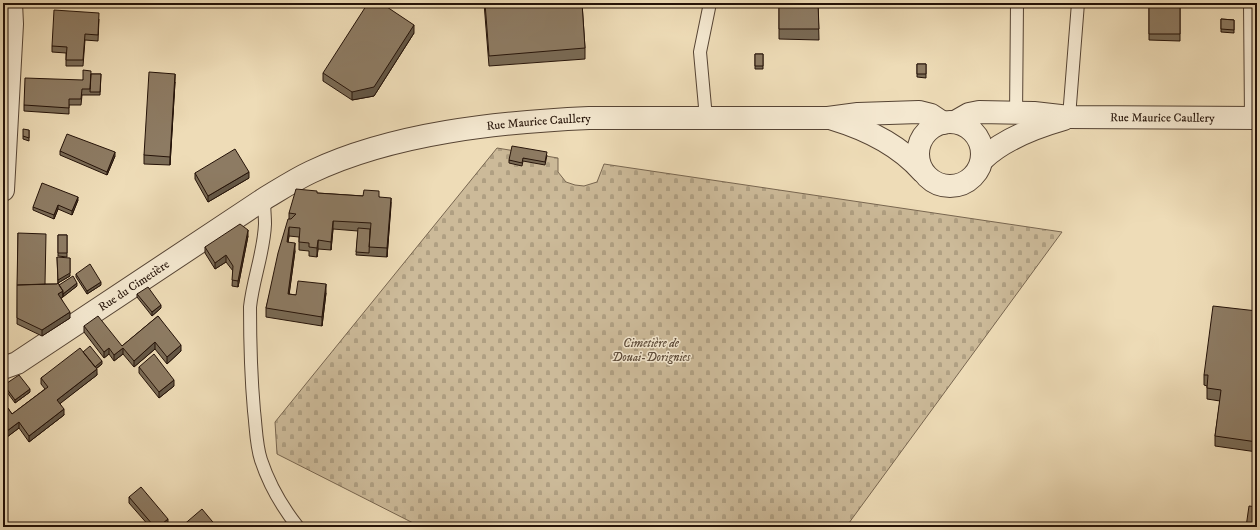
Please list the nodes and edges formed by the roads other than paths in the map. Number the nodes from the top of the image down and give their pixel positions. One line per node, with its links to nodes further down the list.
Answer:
1 (11, 3): 15 (street)
2 (710, 3): 8 (lane)
3 (1017, 3): 6 (lane)
4 (1078, 3): 7 (lane)
5 (1250, 3): 10 (lane)
6 (1016, 112): 7 (street, Rue Maurice Caullery); 11 (street, Rue Maurice Caullery); 12 (lane)
7 (1069, 117): 10 (street, Rue Maurice Caullery); 12 (street, Rue Maurice Caullery)
8 (706, 118): 9 (street, Rue Maurice Caullery); 16 (street, Rue Maurice Caullery)
9 (828, 118): 11 (street, Rue Maurice Caullery); 14 (street, Rue Maurice Caullery)
10 (1254, 118)
11 (949, 122): 13 (street, Rue Maurice Caullery); 14 (street, Rue Maurice Caullery)
12 (1022, 135): 13 (street, Rue Maurice Caullery)
13 (983, 159): 14 (street, Rue Maurice Caullery)
14 (922, 171)
15 (3, 190)
16 (264, 199): 17 (street, Rue du Cimetière); 18 (lane)
17 (3, 368)
18 (298, 527)

